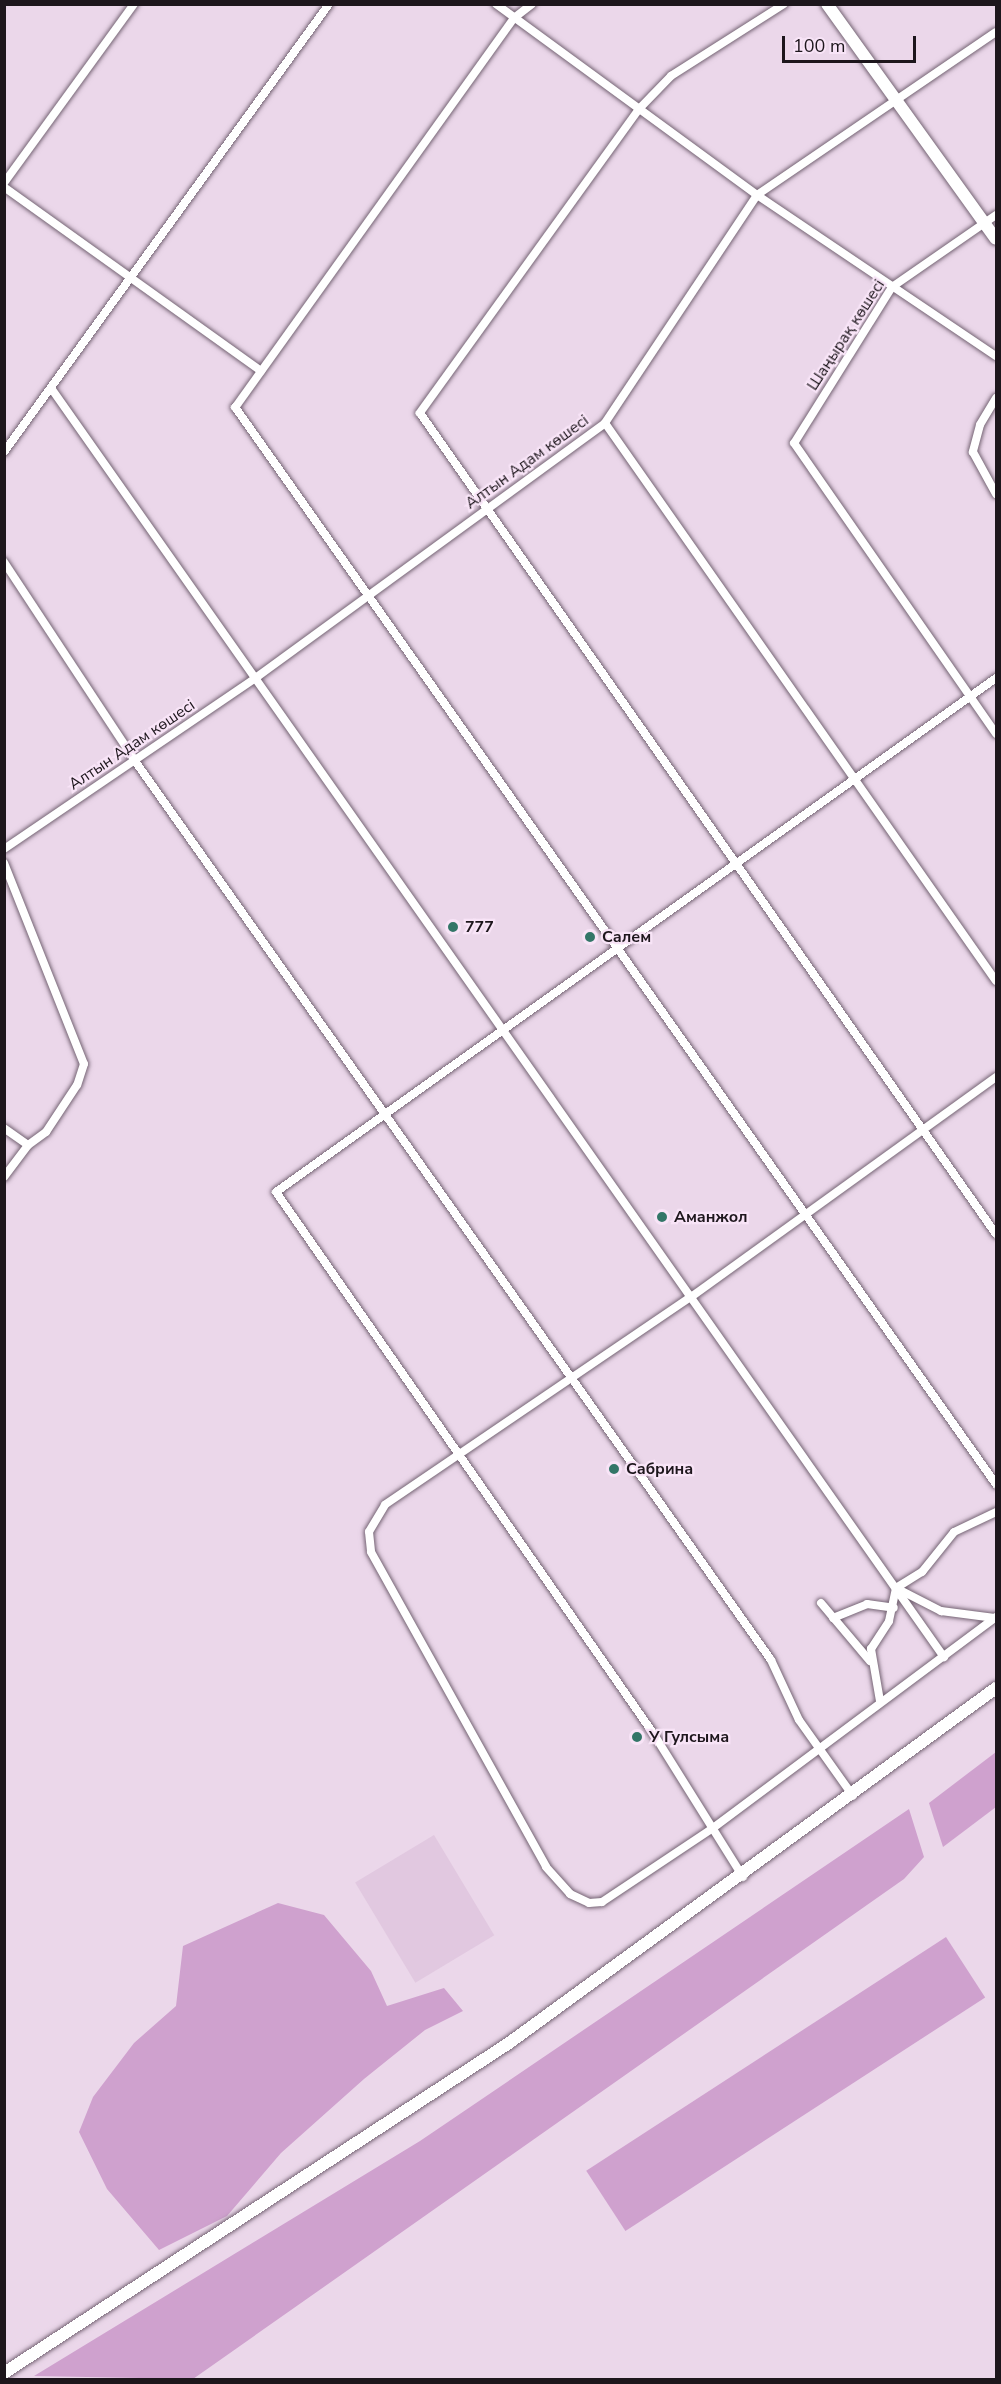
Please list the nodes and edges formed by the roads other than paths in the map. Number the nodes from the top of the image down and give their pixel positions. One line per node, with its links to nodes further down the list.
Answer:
1 (134, 4): 11 (street)
2 (329, 4): 16 (street)
3 (496, 4): 7 (street)
4 (532, 4): 7 (street)
5 (784, 4): 10 (street)
6 (827, 4): 9 (main road)
7 (514, 18): 10 (street); 19 (street)
8 (996, 32): 9 (street, Алтын Адам көшесі)
9 (898, 101): 12 (street, Алтын Адам көшесі); 14 (main road)
10 (639, 109): 12 (street); 25 (street)
11 (4, 185): 16 (street)
12 (757, 195): 17 (street); 22 (street, Алтын Адам көшесі)
13 (996, 215): 14 (street, Шаңырақ көшесі)
14 (986, 222): 15 (main road); 17 (street, Шаңырақ көшесі)
15 (996, 239)
16 (130, 279): 19 (street); 20 (street)
17 (892, 287): 18 (street); 30 (street, Шаңырақ көшесі)
18 (996, 356)
19 (261, 371): 27 (street)
20 (51, 388): 23 (street); 28 (street)
21 (996, 398): 24 (street)
22 (605, 423): 25 (street, Алтын Адам көшесі); 33 (street)
23 (4, 452)
24 (996, 494)
25 (487, 509): 27 (street, Алтын Адам көшесі); 35 (street)
26 (4, 562): 32 (street)
27 (368, 596): 28 (street, Алтын Адам көшесі); 37 (street)
28 (257, 677): 32 (street, Алтын Адам көшесі); 39 (street)
29 (996, 678): 30 (street)
30 (970, 697): 31 (street); 33 (street)
31 (996, 735)
32 (135, 761): 34 (street, Алтын Адам көшесі); 41 (street)
33 (852, 779): 35 (street); 38 (street)
34 (4, 849)
35 (735, 861): 37 (street); 42 (street)
36 (4, 863): 44 (street)
37 (618, 945): 39 (street); 46 (street)
38 (996, 981)
39 (503, 1028): 41 (street); 48 (street)
40 (996, 1077): 42 (street)
41 (388, 1112): 49 (street); 50 (street)
42 (922, 1127): 46 (street); 47 (street)
43 (4, 1128): 44 (street)
44 (28, 1145): 45 (street)
45 (4, 1177)
46 (807, 1212): 48 (street); 51 (street)
47 (996, 1234)
48 (692, 1296): 49 (street); 53 (street)
49 (573, 1376): 50 (street); 62 (street)
50 (457, 1454): 64 (street); 64 (street)
51 (996, 1484)
52 (996, 1512): 53 (street)
53 (896, 1588): 55 (street); 56 (street); 58 (street)
54 (820, 1603): 57 (street)
55 (894, 1608): 57 (street); 59 (street)
56 (996, 1617): 58 (street)
57 (833, 1618): 59 (street)
58 (944, 1657): 61 (street)
59 (870, 1661): 61 (street)
60 (996, 1688): 63 (main road)
61 (880, 1701): 62 (street)
62 (822, 1746): 63 (street); 64 (street)
63 (854, 1796): 65 (main road)
64 (713, 1828): 65 (street)
65 (743, 1877): 66 (main road)
66 (4, 2373)

